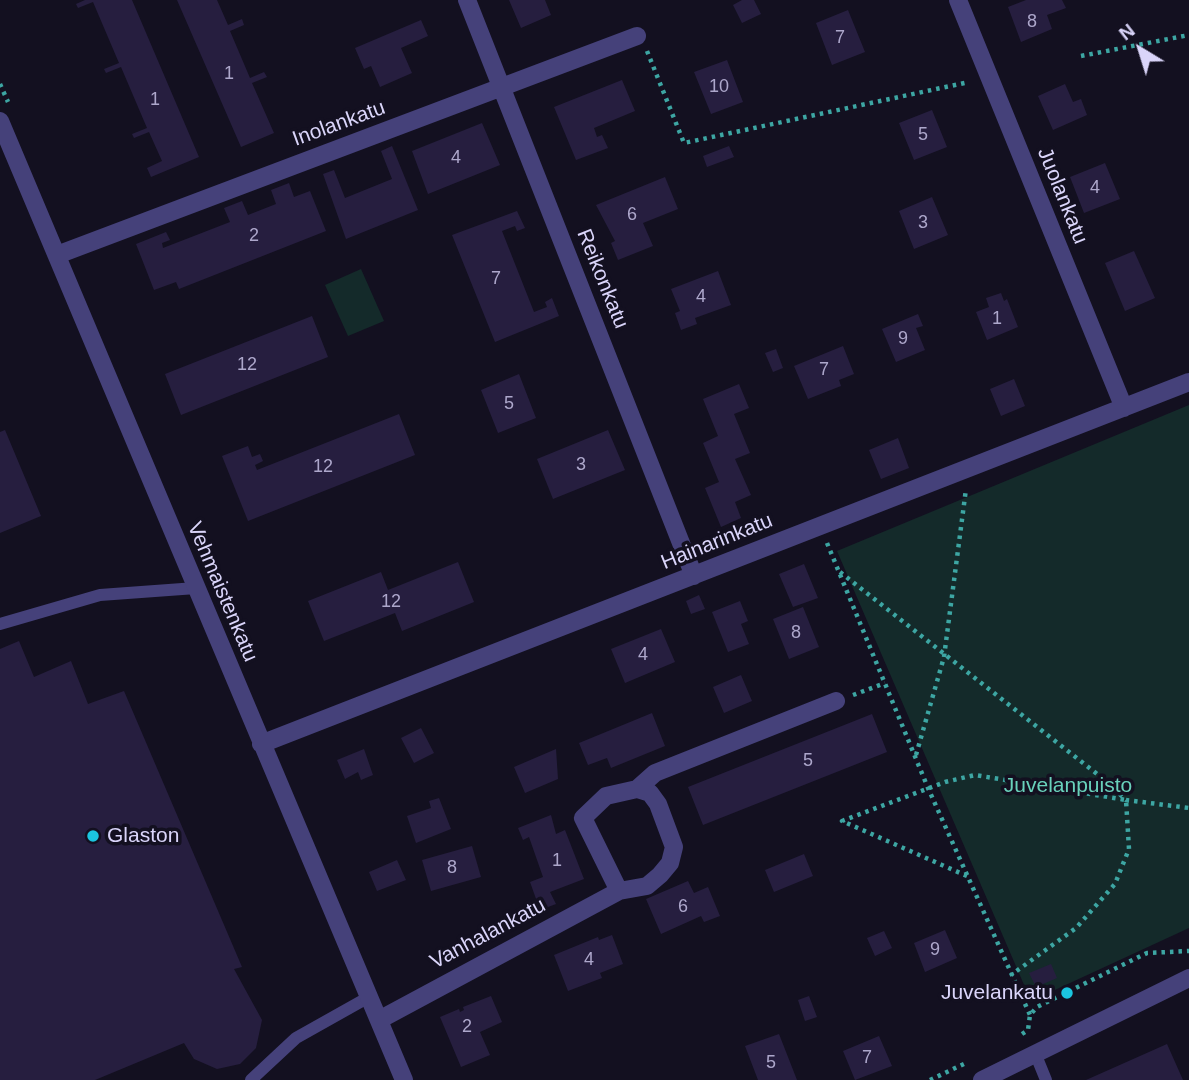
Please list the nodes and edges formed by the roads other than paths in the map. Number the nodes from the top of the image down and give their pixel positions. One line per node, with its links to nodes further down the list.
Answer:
1 (467, 0): 4 (street, Reikonkatu)
2 (958, 0): 8 (street, Juolankatu)
3 (637, 36): 4 (street, Inolankatu)
4 (502, 88): 6 (street, Inolankatu); 9 (street, Reikonkatu)
5 (0, 121): 6 (street, Vehmaistenkatu)
6 (57, 255): 10 (street, Vehmaistenkatu)
7 (1189, 382): 8 (street, Hainarinkatu)
8 (1124, 408): 9 (street, Hainarinkatu)
9 (694, 576): 13 (street, Hainarinkatu)
10 (196, 588): 11 (lane); 13 (street, Vehmaistenkatu)
11 (0, 624)
12 (836, 701): 14 (street)
13 (261, 744): 17 (street, Vehmaistenkatu)
14 (637, 789): 15 (street); 15 (street, Vanhalankatu)
15 (619, 891): 18 (street, Vanhalankatu)
16 (1189, 978): 19 (street)
17 (369, 997): 18 (street, Vehmaistenkatu); 20 (lane)
18 (379, 1020): 21 (street, Vehmaistenkatu)
19 (1035, 1053): 22 (street); 23 (lane)
20 (251, 1080)
21 (404, 1080)
22 (982, 1080)
23 (1046, 1080)

